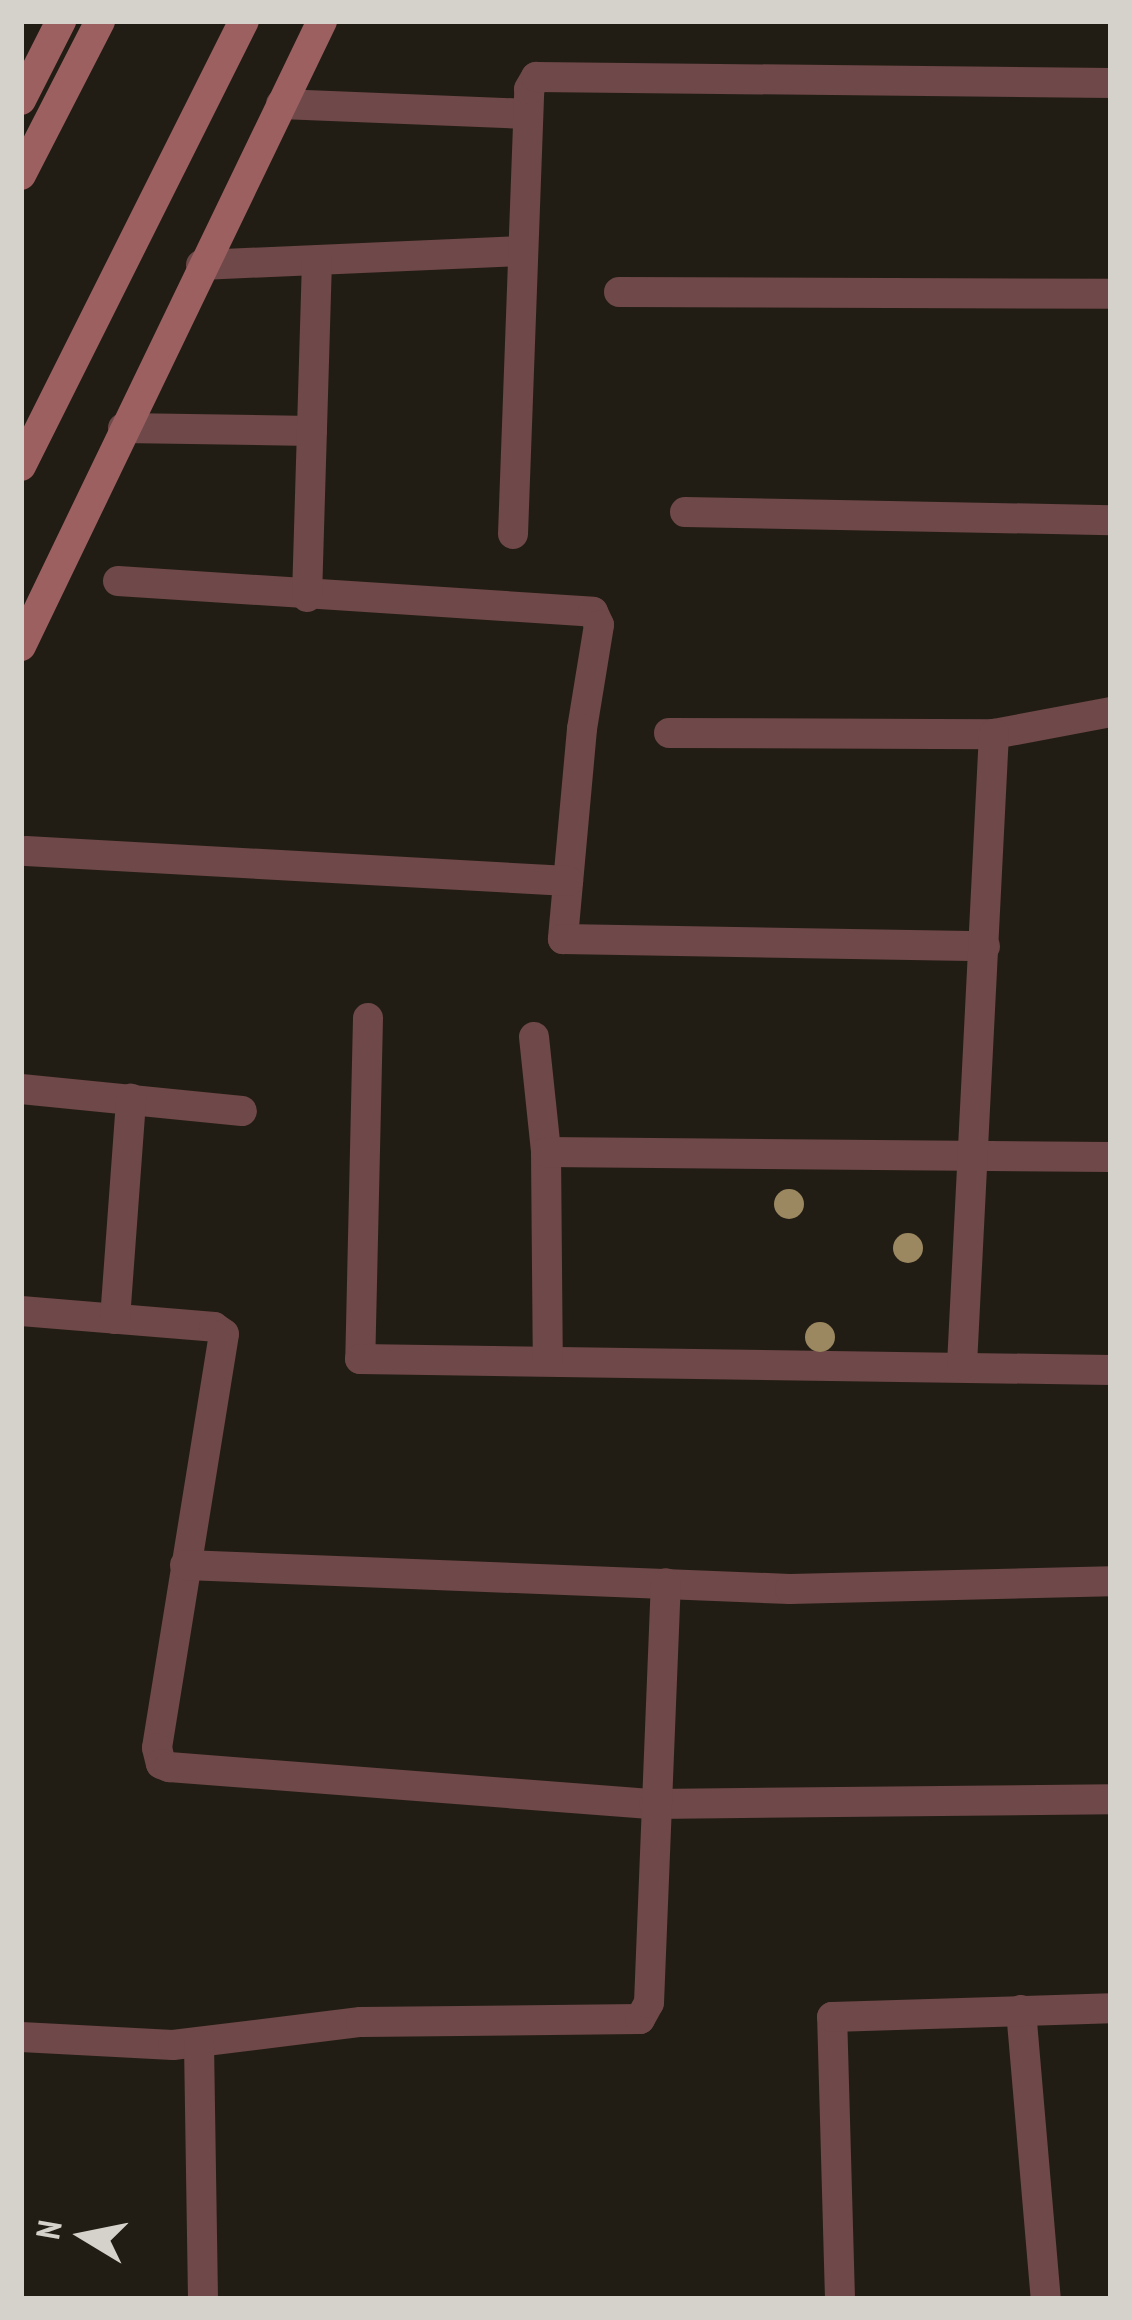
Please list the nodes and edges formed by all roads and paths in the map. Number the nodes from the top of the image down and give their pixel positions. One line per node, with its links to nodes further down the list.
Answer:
1 (61, 21): 6 (street)
2 (100, 21): 9 (street)
3 (244, 21): 17 (street)
4 (322, 21): 7 (street)
5 (1111, 83): 8 (street)
6 (25, 84)
7 (280, 104): 8 (street); 12 (street)
8 (528, 114): 10 (street)
9 (21, 175)
10 (522, 250): 11 (street); 20 (street)
11 (317, 260): 12 (street); 16 (street)
12 (201, 266): 15 (street)
13 (619, 292): 14 (street)
14 (1111, 294)
15 (123, 428): 16 (street); 23 (street)
16 (312, 431): 22 (street)
17 (21, 466)
18 (685, 512): 19 (street)
19 (1111, 520)
20 (513, 534)
21 (118, 581): 22 (street)
22 (308, 597): 28 (street)
23 (21, 646)
24 (1111, 712): 26 (street)
25 (669, 734): 26 (street)
26 (994, 734): 29 (street)
27 (26, 851): 28 (street)
28 (568, 881): 29 (street)
29 (985, 946): 36 (street)
30 (368, 1018): 40 (street)
31 (534, 1037): 35 (street)
32 (21, 1088): 33 (street)
33 (131, 1100): 34 (street); 39 (street)
34 (242, 1111)
35 (546, 1152): 36 (street); 40 (street)
36 (975, 1154): 37 (street); 41 (street)
37 (1111, 1157)
38 (21, 1311): 39 (street)
39 (115, 1318): 43 (street)
40 (548, 1361): 41 (street)
41 (962, 1365): 42 (street)
42 (1111, 1370)
43 (185, 1565): 45 (street); 47 (street)
44 (1111, 1581): 45 (street)
45 (666, 1583): 47 (street)
46 (1111, 1799): 47 (street)
47 (653, 1804): 51 (street)
48 (1111, 2008): 49 (street)
49 (1021, 2011): 53 (street); 54 (street)
50 (21, 2037): 51 (street)
51 (200, 2044): 52 (street)
52 (203, 2299)
53 (841, 2299)
54 (1046, 2299)

